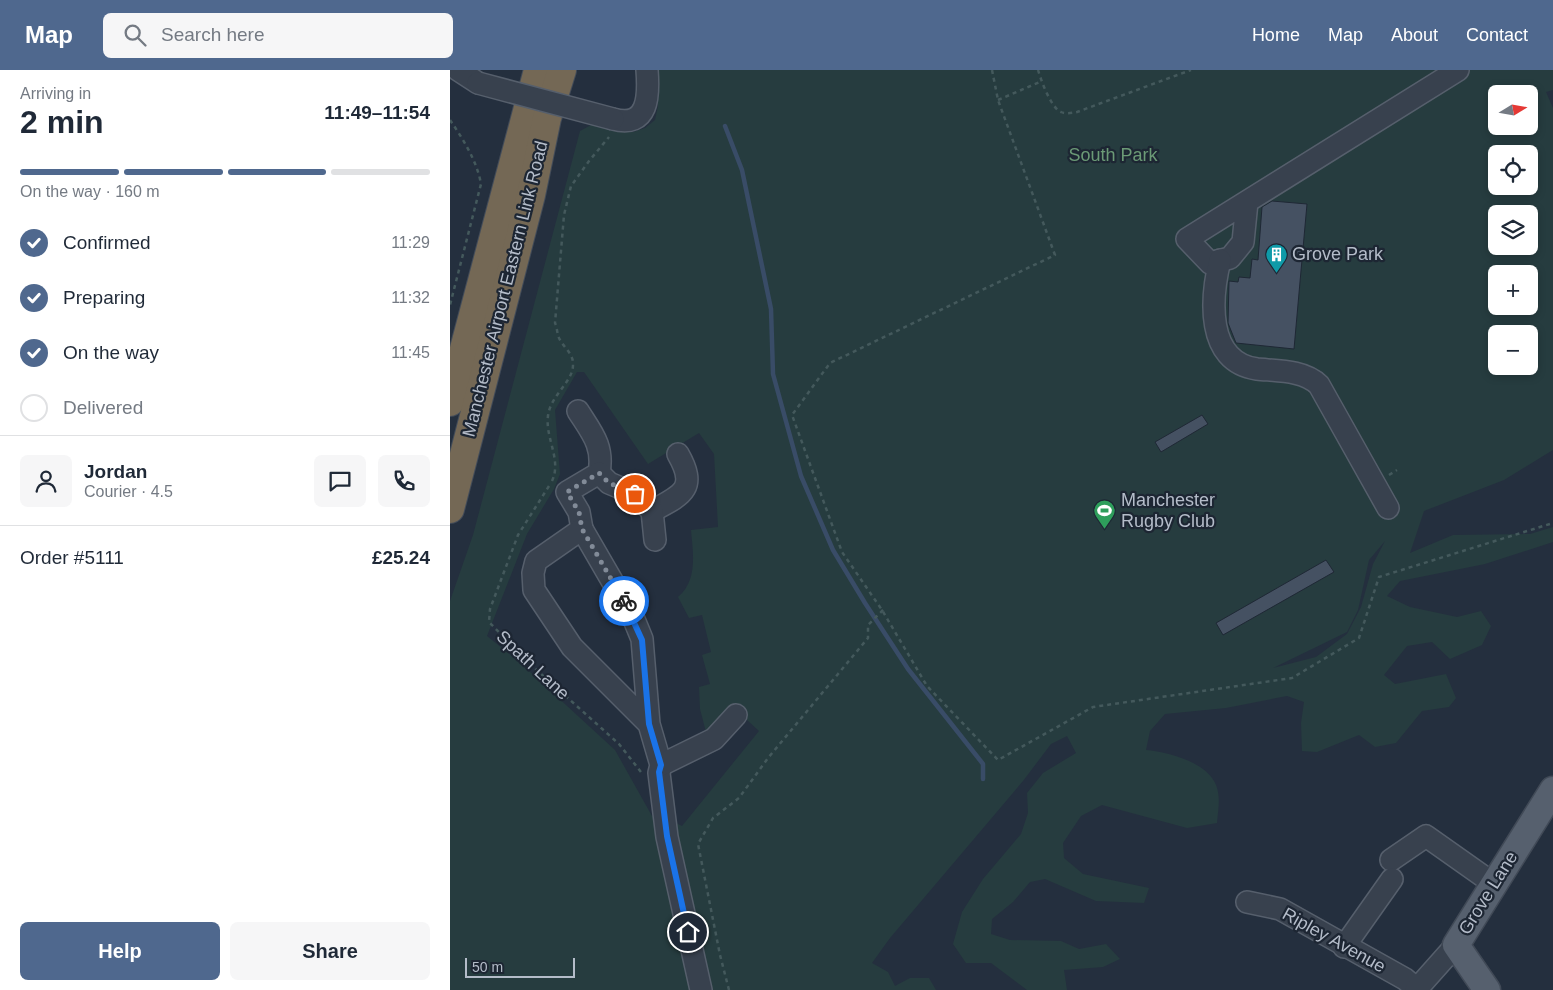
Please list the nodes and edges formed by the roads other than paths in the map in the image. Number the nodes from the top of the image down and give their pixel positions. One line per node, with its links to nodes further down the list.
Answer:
1 (458, 70): 5 (street, bridge)
2 (538, 70): 10 (highway, Manchester Airport Eastern Link Road)
3 (562, 70): 7 (highway, Manchester Airport Eastern Link Road)
4 (577, 70): 7 (highway)
5 (647, 70)
6 (1458, 70): 8 (street)
7 (531, 195): 15 (highway, Manchester Airport Eastern Link Road)
8 (1247, 202): 9 (street); 9 (street)
9 (1220, 260): 14 (street)
10 (450, 402)
11 (578, 411): 13 (street)
12 (678, 454): 16 (street)
13 (599, 473): 16 (street); 17 (street)
14 (1388, 508)
15 (450, 509)
16 (652, 511): 18 (street)
17 (582, 529): 20 (street); 20 (street)
18 (655, 540)
19 (736, 715): 21 (street)
20 (649, 724): 21 (street)
21 (652, 770): 27 (street)
22 (1553, 790): 23 (main road, Grove Lane)
23 (1494, 884): 25 (main road, Grove Lane); 26 (street)
24 (1247, 902): 26 (street, Ripley Avenue)
25 (1456, 945): 28 (street, Grove Lane); 29 (main road)
26 (1344, 947): 28 (street, Ripley Avenue)
27 (701, 990)
28 (1416, 990)
29 (1487, 990)

